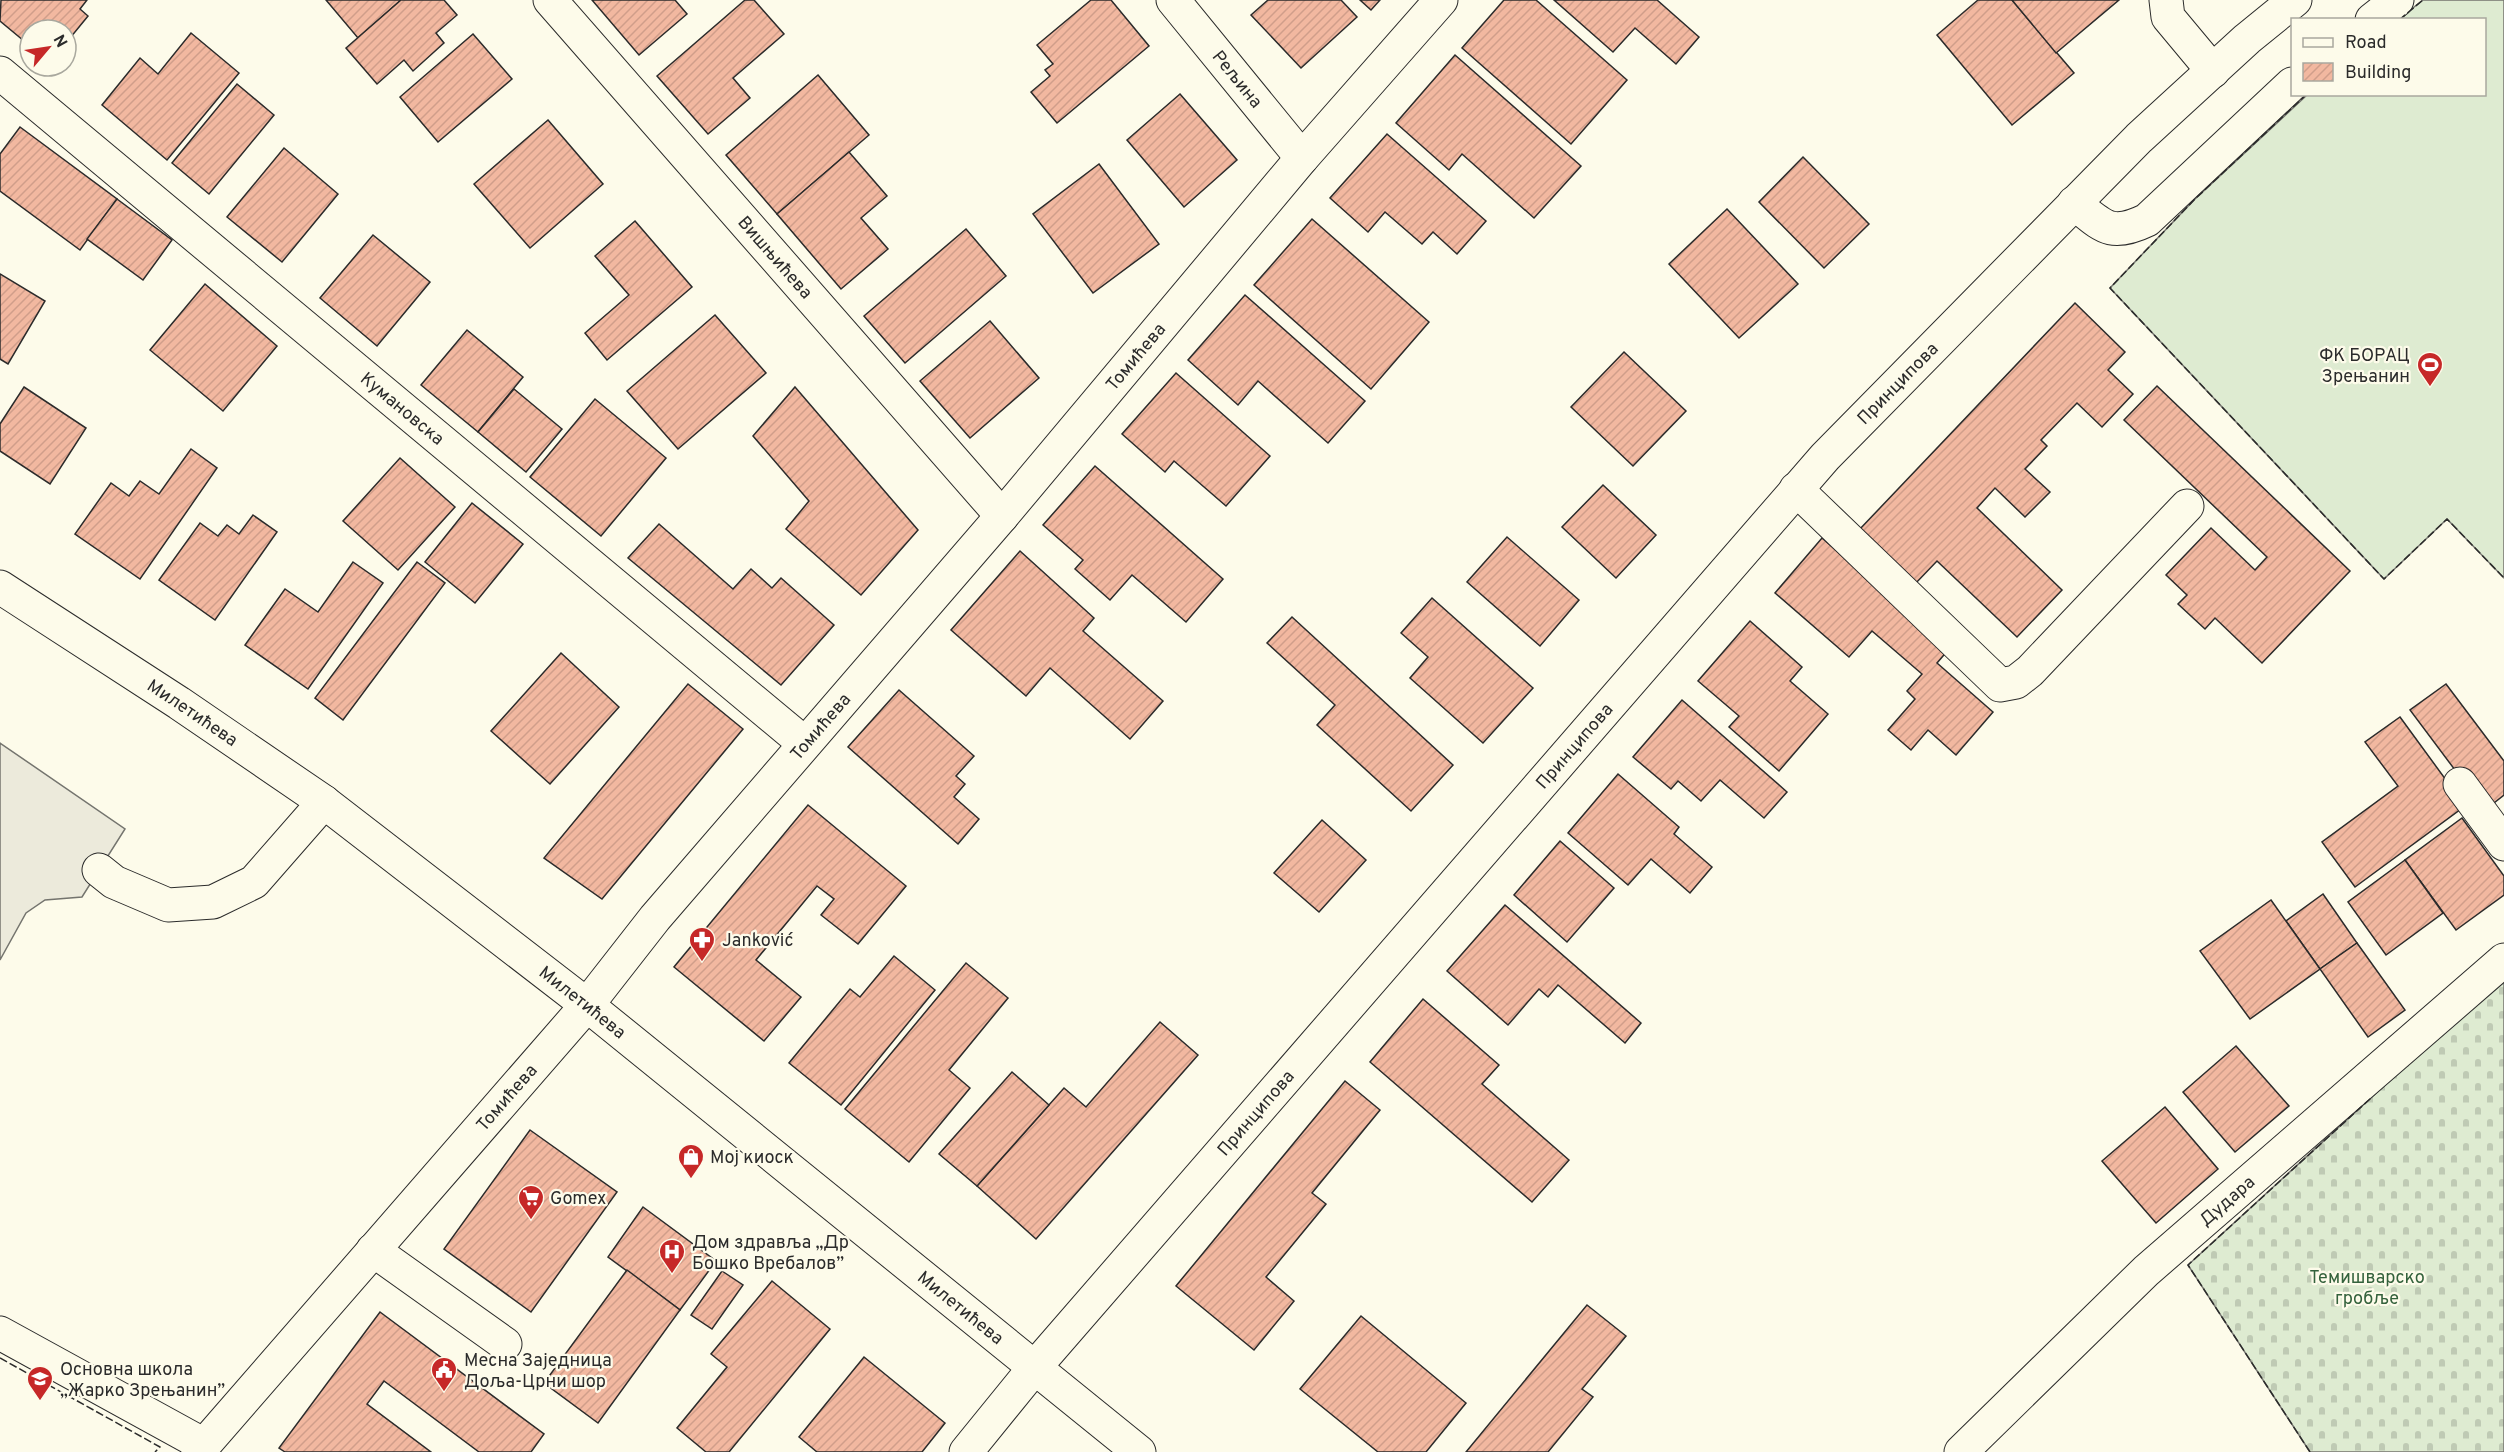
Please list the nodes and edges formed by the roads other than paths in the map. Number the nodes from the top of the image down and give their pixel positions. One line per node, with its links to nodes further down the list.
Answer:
1 (550, 0): 15 (street, Вишњићева)
2 (1173, 0): 11 (street, Рељина)
3 (1441, 0): 11 (street, Томићева)
4 (2166, 0): 8 (street)
5 (2295, 0): 8 (street, Принципова)
6 (2397, 0): 7 (street)
7 (2375, 18)
8 (2213, 71): 12 (street, Принципова)
9 (0, 73): 17 (street, Кумановска)
10 (2291, 85): 12 (street)
11 (1302, 158): 15 (street, Томићева)
12 (2074, 203): 13 (street, Принципова)
13 (1796, 489): 14 (street); 27 (street, Принципова)
14 (2187, 506)
15 (1002, 516): 17 (street, Томићева)
16 (0, 587): 19 (street, Милетићева)
17 (804, 743): 23 (street, Томићева)
18 (2460, 784): 20 (street)
19 (324, 802): 21 (street); 23 (street, Милетићева)
20 (2504, 844)
21 (99, 870)
22 (2504, 960): 31 (street, Дудара)
23 (587, 1005): 24 (street, Томићева); 27 (street, Милетићева)
24 (374, 1250): 26 (street); 28 (street, Томићева)
25 (0, 1333): 28 (street)
26 (505, 1344)
27 (1035, 1367): 29 (street, Принципова); 30 (street, Милетићева)
28 (201, 1448)
29 (966, 1452)
30 (1139, 1452)
31 (1961, 1452)

